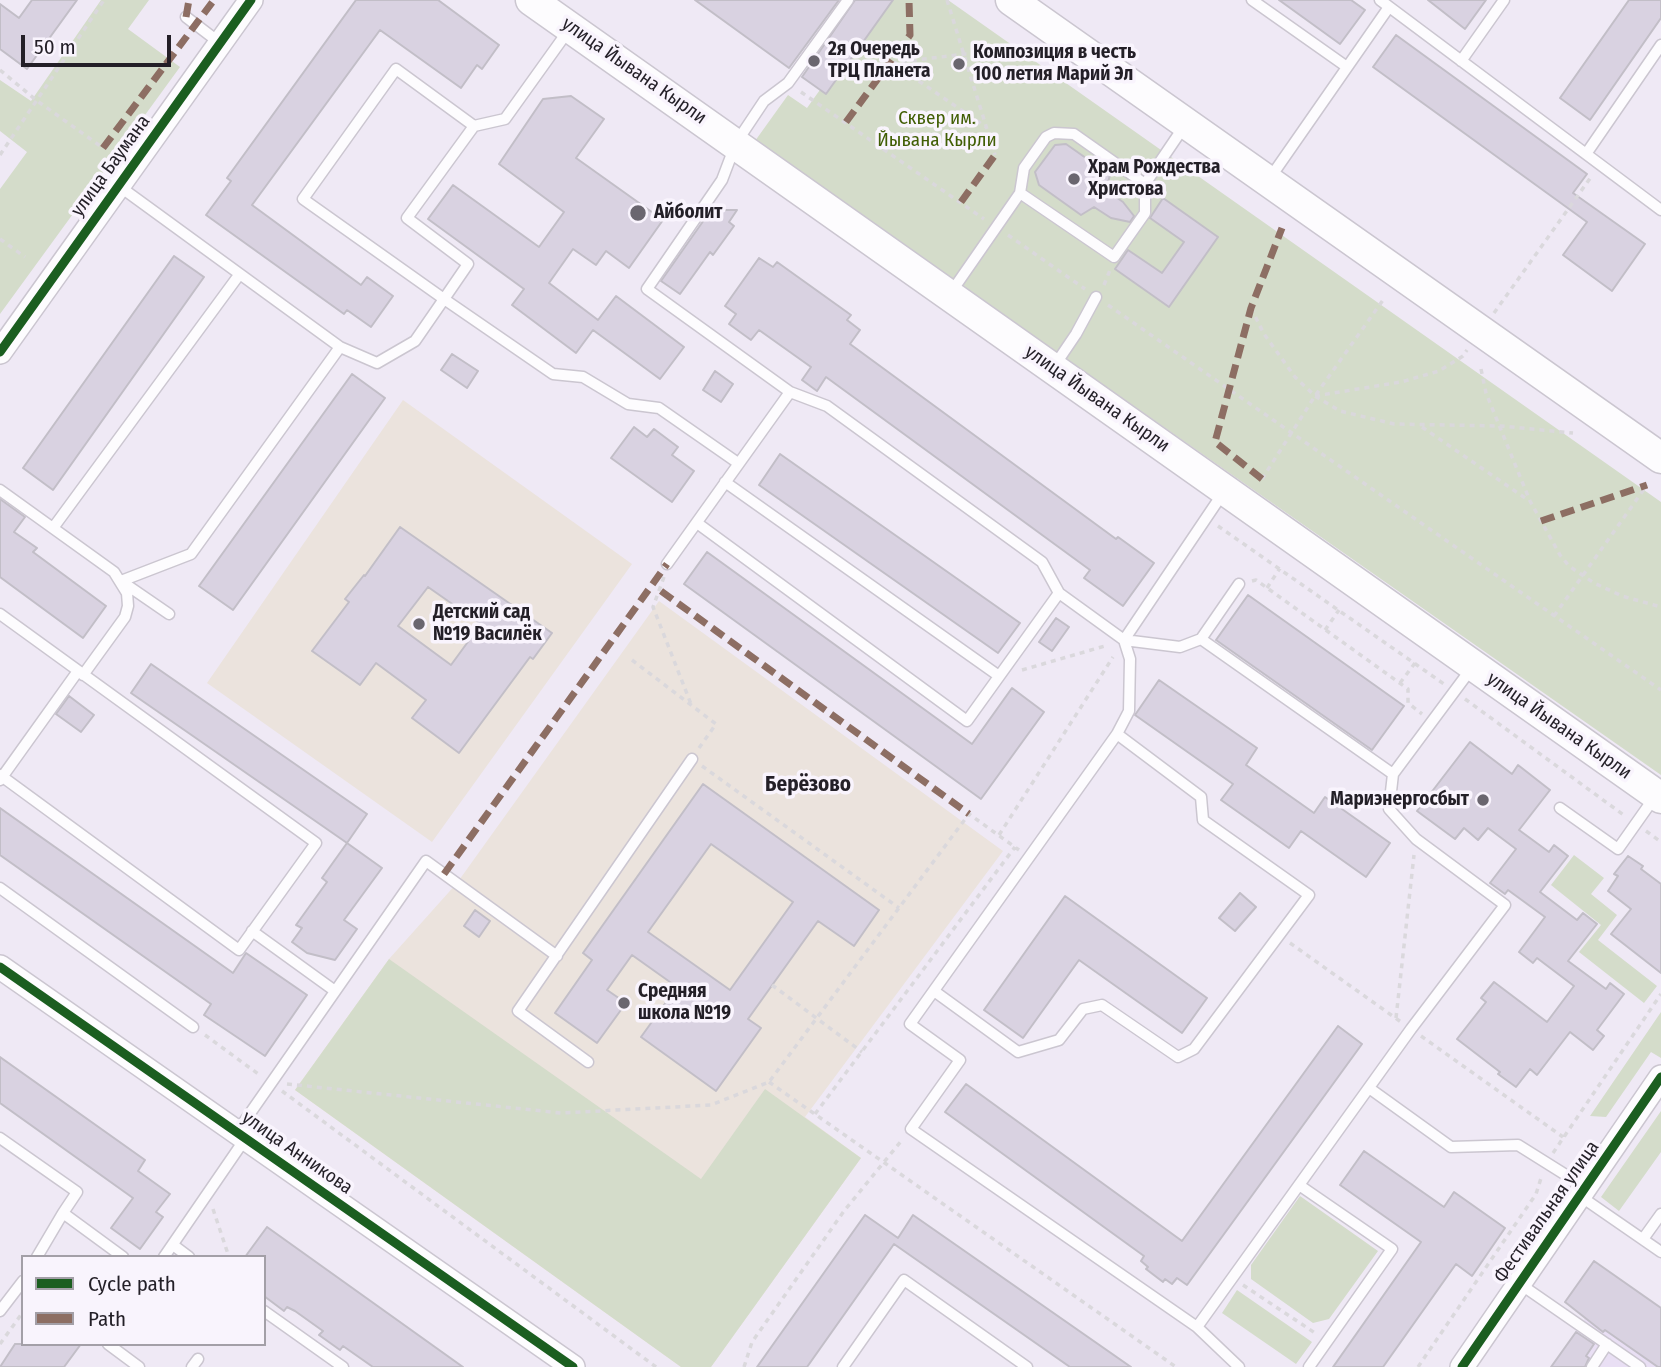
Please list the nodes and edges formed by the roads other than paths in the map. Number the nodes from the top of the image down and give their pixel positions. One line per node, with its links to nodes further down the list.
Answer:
1 (251, 0): 11 (street, улица Баумана)
2 (531, 0): 10 (main road, улица Йывана Кырли)
3 (848, 0): 17 (lane)
4 (1010, 0): 15 (main road)
5 (1252, 0): 14 (lane)
6 (1380, 0): 8 (lane)
7 (1504, 0): 13 (lane)
8 (1389, 7): 13 (lane); 14 (lane)
9 (186, 17): 11 (lane)
10 (571, 27): 16 (lane); 17 (main road, улица Йывана Кырли)
11 (220, 43): 21 (street, улица Баумана)
12 (1661, 45): 18 (lane)
13 (1461, 61): 18 (lane)
14 (1347, 67): 19 (lane)
15 (1186, 124): 19 (main road); 20 (lane)
16 (474, 126): 27 (lane); 27 (lane)
17 (736, 143): 25 (main road, улица Йывана Кырли); 31 (lane)
18 (1586, 153): 23 (lane)
19 (1268, 181): 32 (main road)
20 (1145, 184): 22 (lane); 22 (lane)
21 (118, 186): 24 (lane); 29 (street, улица Баумана)
22 (1020, 193): 25 (lane)
23 (1661, 210)
24 (239, 275): 28 (lane); 38 (lane)
25 (949, 295): 30 (main road, улица Йывана Кырли)
26 (1096, 297): 30 (lane)
27 (444, 299): 28 (lane); 33 (lane)
28 (340, 347): 40 (lane)
29 (0, 352)
30 (1053, 368): 36 (main road, улица Йывана Кырли)
31 (790, 392): 33 (lane); 42 (lane)
32 (1661, 458)
33 (738, 463): 34 (lane)
34 (725, 482): 37 (lane); 49 (lane)
35 (0, 490): 38 (lane)
36 (1226, 490): 46 (lane); 47 (main road, улица Йывана Кырли)
37 (696, 523): 39 (lane); 49 (lane)
38 (53, 528): 40 (lane)
39 (667, 564)
40 (121, 581): 44 (lane); 48 (lane)
41 (1240, 584): 45 (lane)
42 (1059, 593): 46 (lane); 49 (lane)
43 (0, 614): 48 (lane)
44 (169, 614)
45 (1201, 639): 46 (lane); 52 (lane)
46 (1124, 640): 50 (lane)
47 (1474, 666): 52 (lane); 54 (main road, улица Йывана Кырли)
48 (80, 673): 53 (lane); 57 (lane)
49 (999, 676)
50 (1117, 734): 61 (lane); 61 (lane)
51 (692, 759): 58 (lane)
52 (1393, 774): 65 (lane)
53 (1, 778): 57 (lane)
54 (1659, 797): 55 (lane)
55 (1560, 808)
56 (0, 888): 62 (lane)
57 (252, 931): 60 (lane)
58 (556, 956): 60 (lane); 63 (lane)
59 (0, 967): 66 (street, улица Анникова)
60 (335, 991): 66 (lane)
61 (934, 991): 83 (lane)
62 (193, 1027)
63 (588, 1062)
64 (1661, 1077): 69 (street, Фестивальная улица)
65 (1369, 1088): 68 (lane); 69 (lane)
66 (241, 1135): 73 (lane); 88 (street, улица Анникова)
67 (0, 1138): 70 (lane)
68 (1299, 1185): 83 (lane); 92 (lane)
69 (1583, 1191): 72 (lane); 79 (street, Фестивальная улица)
70 (63, 1213): 75 (lane); 76 (lane)
71 (1661, 1214): 72 (lane)
72 (1643, 1240): 74 (lane)
73 (173, 1245): 77 (lane); 78 (lane)
74 (1661, 1252)
75 (38, 1255)
76 (120, 1255)
77 (166, 1255)
78 (186, 1255)
79 (1519, 1283): 84 (lane); 93 (street, Фестивальная улица)
80 (21, 1284): 81 (lane)
81 (0, 1311)
82 (266, 1312): 87 (lane)
83 (1197, 1327): 91 (lane)
84 (1607, 1344): 94 (lane); 95 (lane)
85 (111, 1346): 86 (lane)
86 (139, 1367)
87 (343, 1367)
88 (573, 1367)
89 (843, 1367): 90 (lane)
90 (1027, 1367)
91 (1239, 1367)
92 (1309, 1367)
93 (1462, 1367)
94 (1592, 1367)
95 (1640, 1367)

